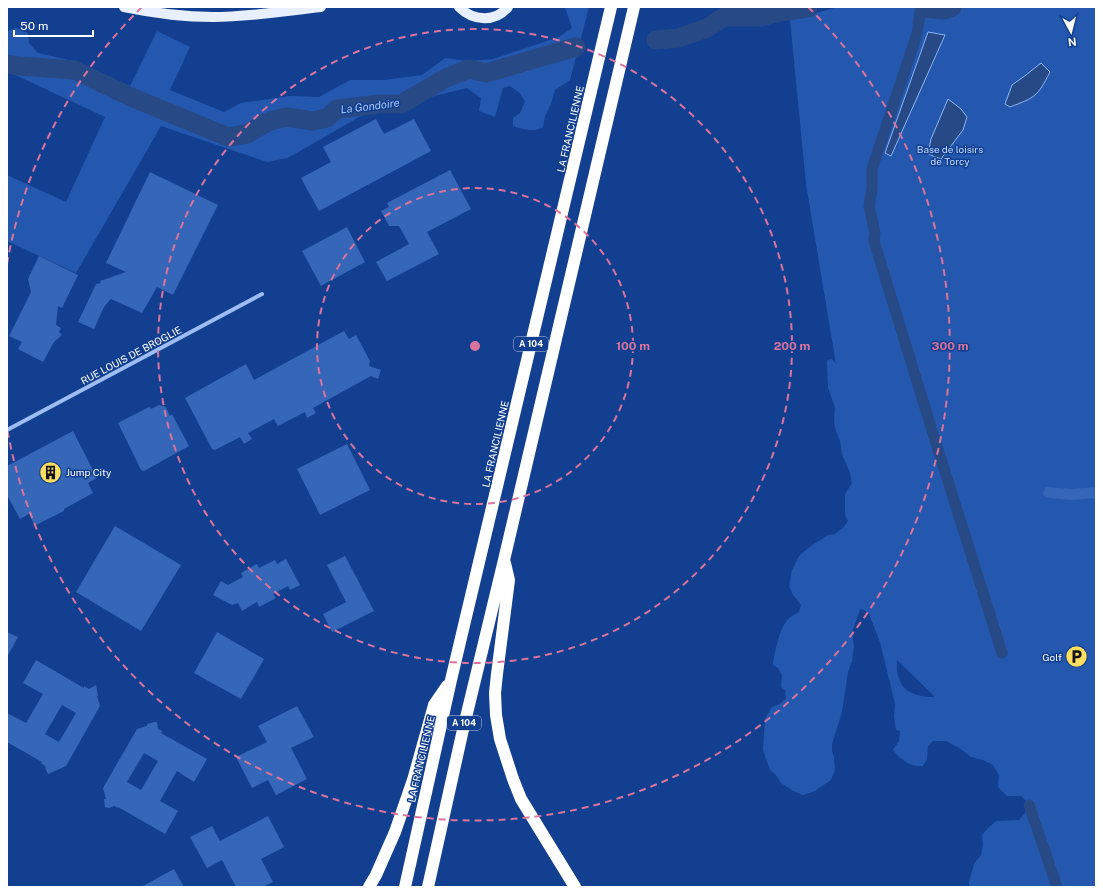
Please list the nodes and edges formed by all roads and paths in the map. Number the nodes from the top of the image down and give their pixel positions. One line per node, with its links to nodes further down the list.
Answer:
1 (124, 7): 2 (main road)
2 (321, 7)
3 (459, 7): 4 (main road)
4 (508, 7)
5 (611, 7): 12 (highway, LA FRANCILIENNE / A 104)
6 (634, 7): 8 (highway, A 104)
7 (643, 7): 8 (highway)
8 (631, 21): 11 (highway, A 104)
9 (262, 294): 10 (street, RUE LOUIS DE BROGLIE)
10 (7, 430)
11 (504, 560): 15 (highway, A 104); 16 (highway)
12 (451, 680): 13 (highway); 14 (highway, LA FRANCILIENNE / A 104)
13 (369, 887)
14 (405, 887)
15 (428, 887)
16 (575, 887)

